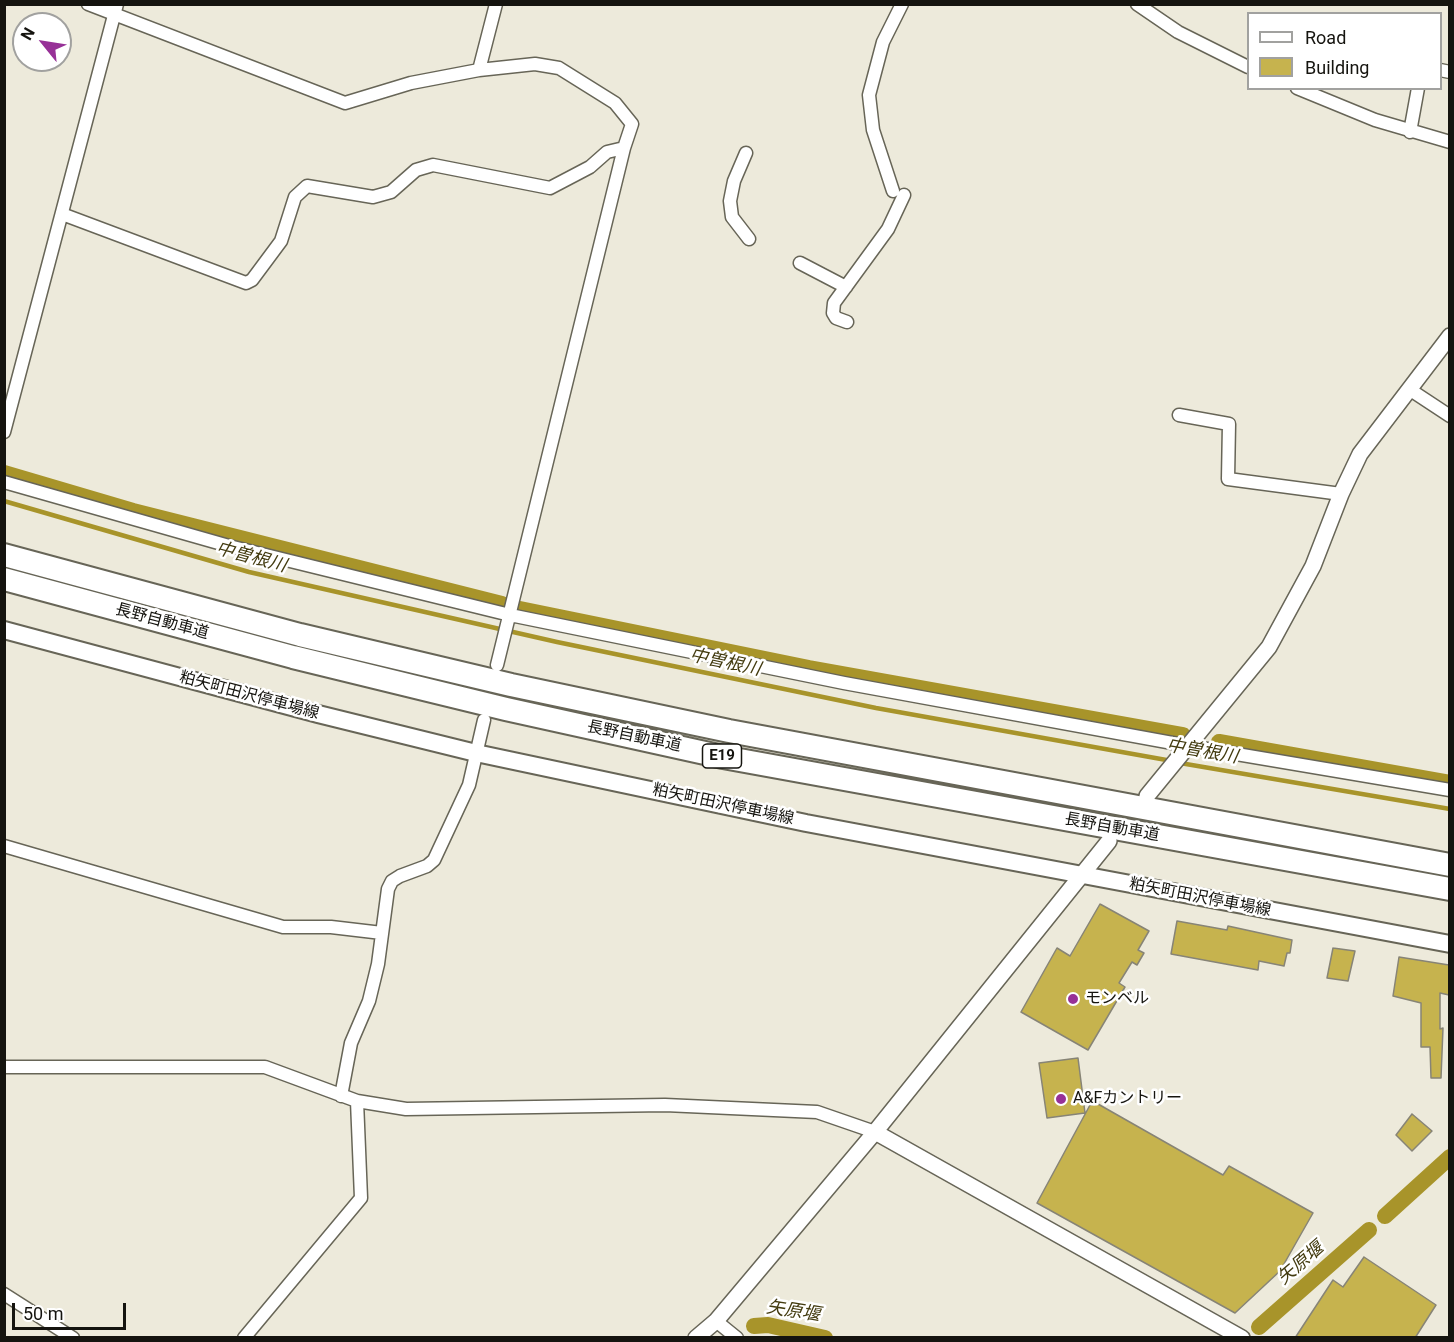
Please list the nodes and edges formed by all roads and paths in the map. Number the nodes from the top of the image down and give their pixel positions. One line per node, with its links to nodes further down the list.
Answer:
1 (88, 4): 5 (street)
2 (496, 4): 7 (street)
3 (902, 4): 17 (street)
4 (1137, 4): 6 (street)
5 (116, 10): 7 (street); 14 (street)
6 (1247, 66)
7 (479, 70): 12 (street)
8 (1302, 90): 10 (street)
9 (1418, 90): 10 (street)
10 (1410, 132): 11 (street)
11 (1449, 142)
12 (624, 148): 14 (street); 28 (street)
13 (746, 153): 15 (street)
14 (62, 214): 23 (street)
15 (749, 239)
16 (800, 263): 17 (street)
17 (846, 287): 18 (street)
18 (847, 322)
19 (1449, 336): 20 (street)
20 (1409, 389): 22 (street); 25 (street)
21 (1179, 415): 25 (street)
22 (1449, 416)
23 (4, 432)
24 (4, 482): 28 (street)
25 (1341, 494): 32 (street)
26 (4, 555): 38 (highway, 長野自動車道 / E19)
27 (4, 579): 40 (highway, 長野自動車道 / E19)
28 (510, 615): 30 (street); 32 (street)
29 (4, 630): 33 (main road, 粕矢町田沢停車場線)
30 (497, 665)
31 (484, 720): 33 (street)
32 (1189, 746): 34 (street); 35 (street)
33 (476, 753): 39 (main road, 粕矢町田沢停車場線); 41 (street)
34 (1449, 790)
35 (1147, 796)
36 (1109, 841): 39 (street)
37 (4, 846): 41 (street)
38 (1449, 865)
39 (1080, 876): 42 (main road, 粕矢町田沢停車場線); 46 (street)
40 (1449, 890)
41 (382, 933): 44 (street)
42 (1449, 944)
43 (4, 1067): 44 (street)
44 (341, 1096): 45 (street)
45 (357, 1101): 46 (street); 50 (street)
46 (875, 1132): 48 (street); 53 (street)
47 (4, 1294): 49 (street)
48 (716, 1321): 51 (street); 52 (street)
49 (73, 1338)
50 (244, 1338)
51 (696, 1338)
52 (737, 1338)
53 (1242, 1338)

